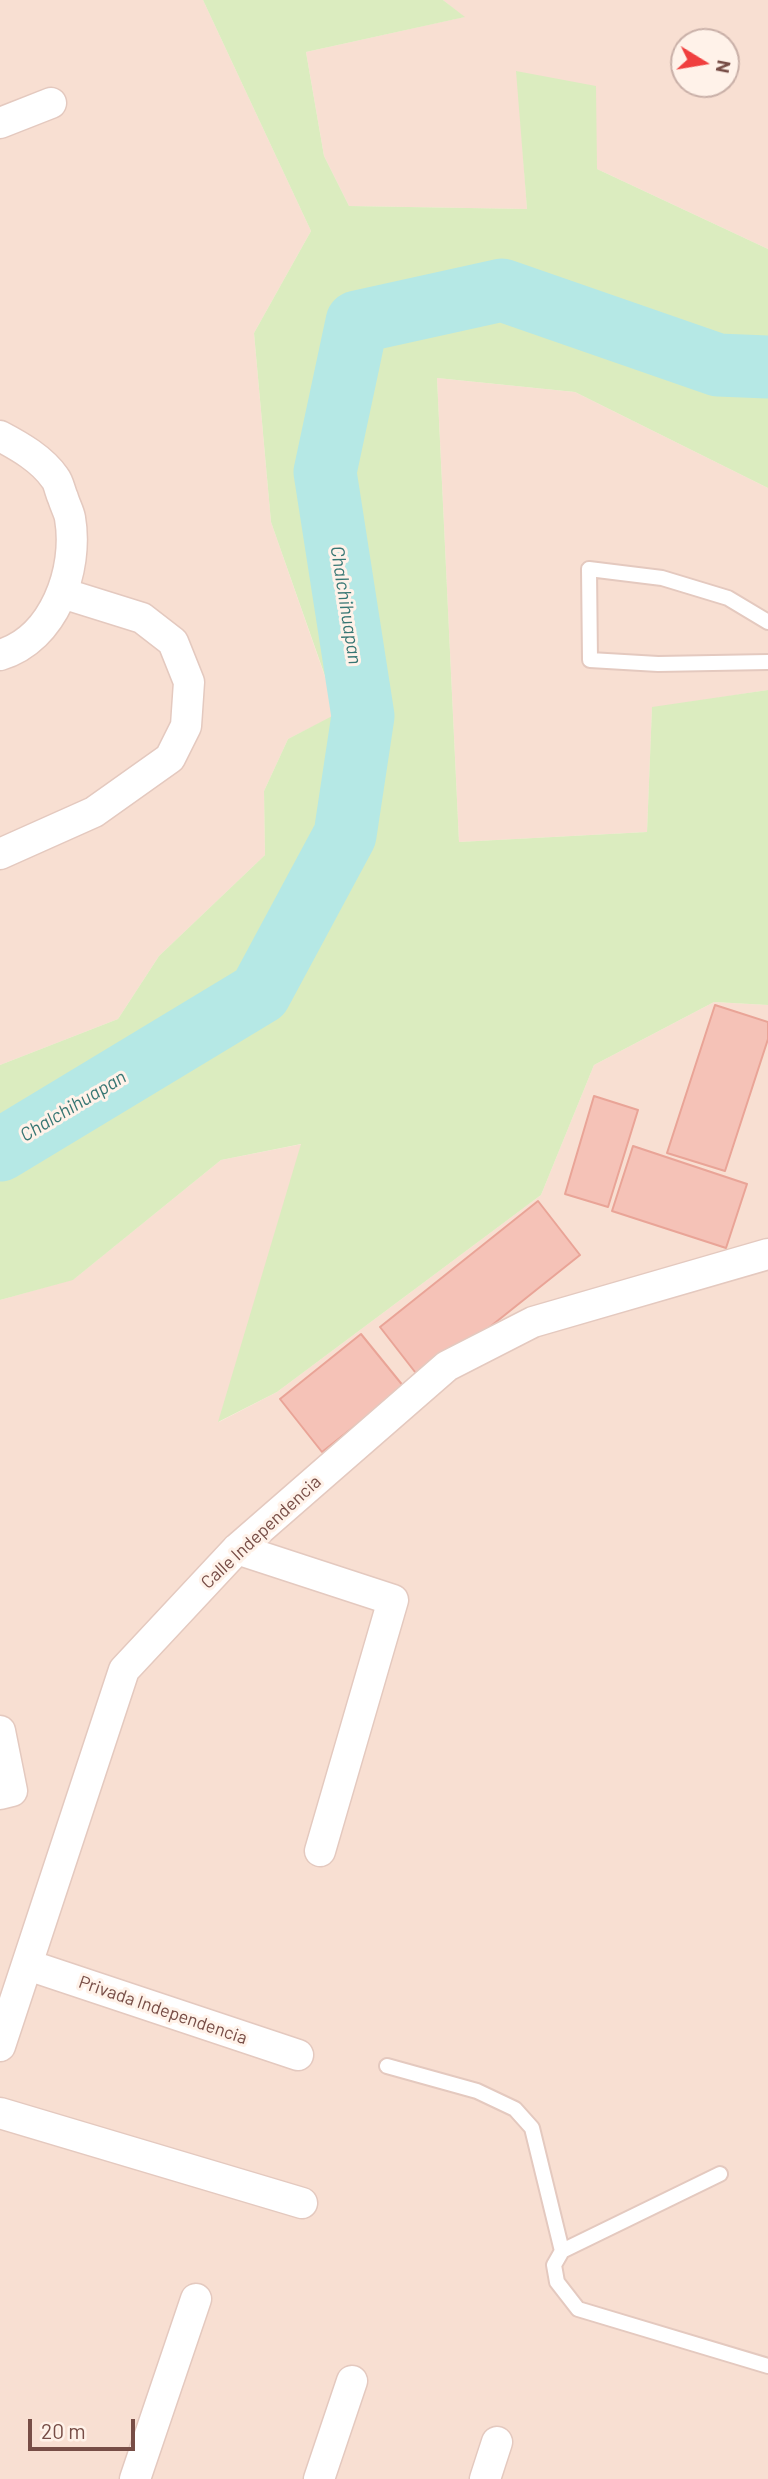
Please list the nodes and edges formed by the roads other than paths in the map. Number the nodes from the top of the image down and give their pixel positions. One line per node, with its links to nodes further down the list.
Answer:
1 (51, 103): 2 (street)
2 (0, 123)
3 (0, 436): 4 (street)
4 (62, 593): 6 (street); 8 (street)
5 (768, 622): 7 (lane)
6 (0, 655)
7 (768, 662)
8 (0, 854)
9 (768, 1254): 10 (street, Calle Independencia)
10 (237, 1549): 13 (street); 14 (street, Calle Independencia)
11 (0, 1731): 12 (street)
12 (6, 1792)
13 (320, 1851)
14 (28, 1965): 15 (street, Calle Independencia); 16 (street, Privada Independencia)
15 (0, 2046)
16 (298, 2055)
17 (387, 2066): 21 (lane)
18 (0, 2113): 20 (street)
19 (720, 2174): 21 (lane)
20 (302, 2203)
21 (562, 2251): 23 (lane)
22 (196, 2299): 26 (street)
23 (768, 2366)
24 (352, 2381): 27 (street)
25 (497, 2442): 28 (street)
26 (135, 2479)
27 (320, 2479)
28 (485, 2479)

